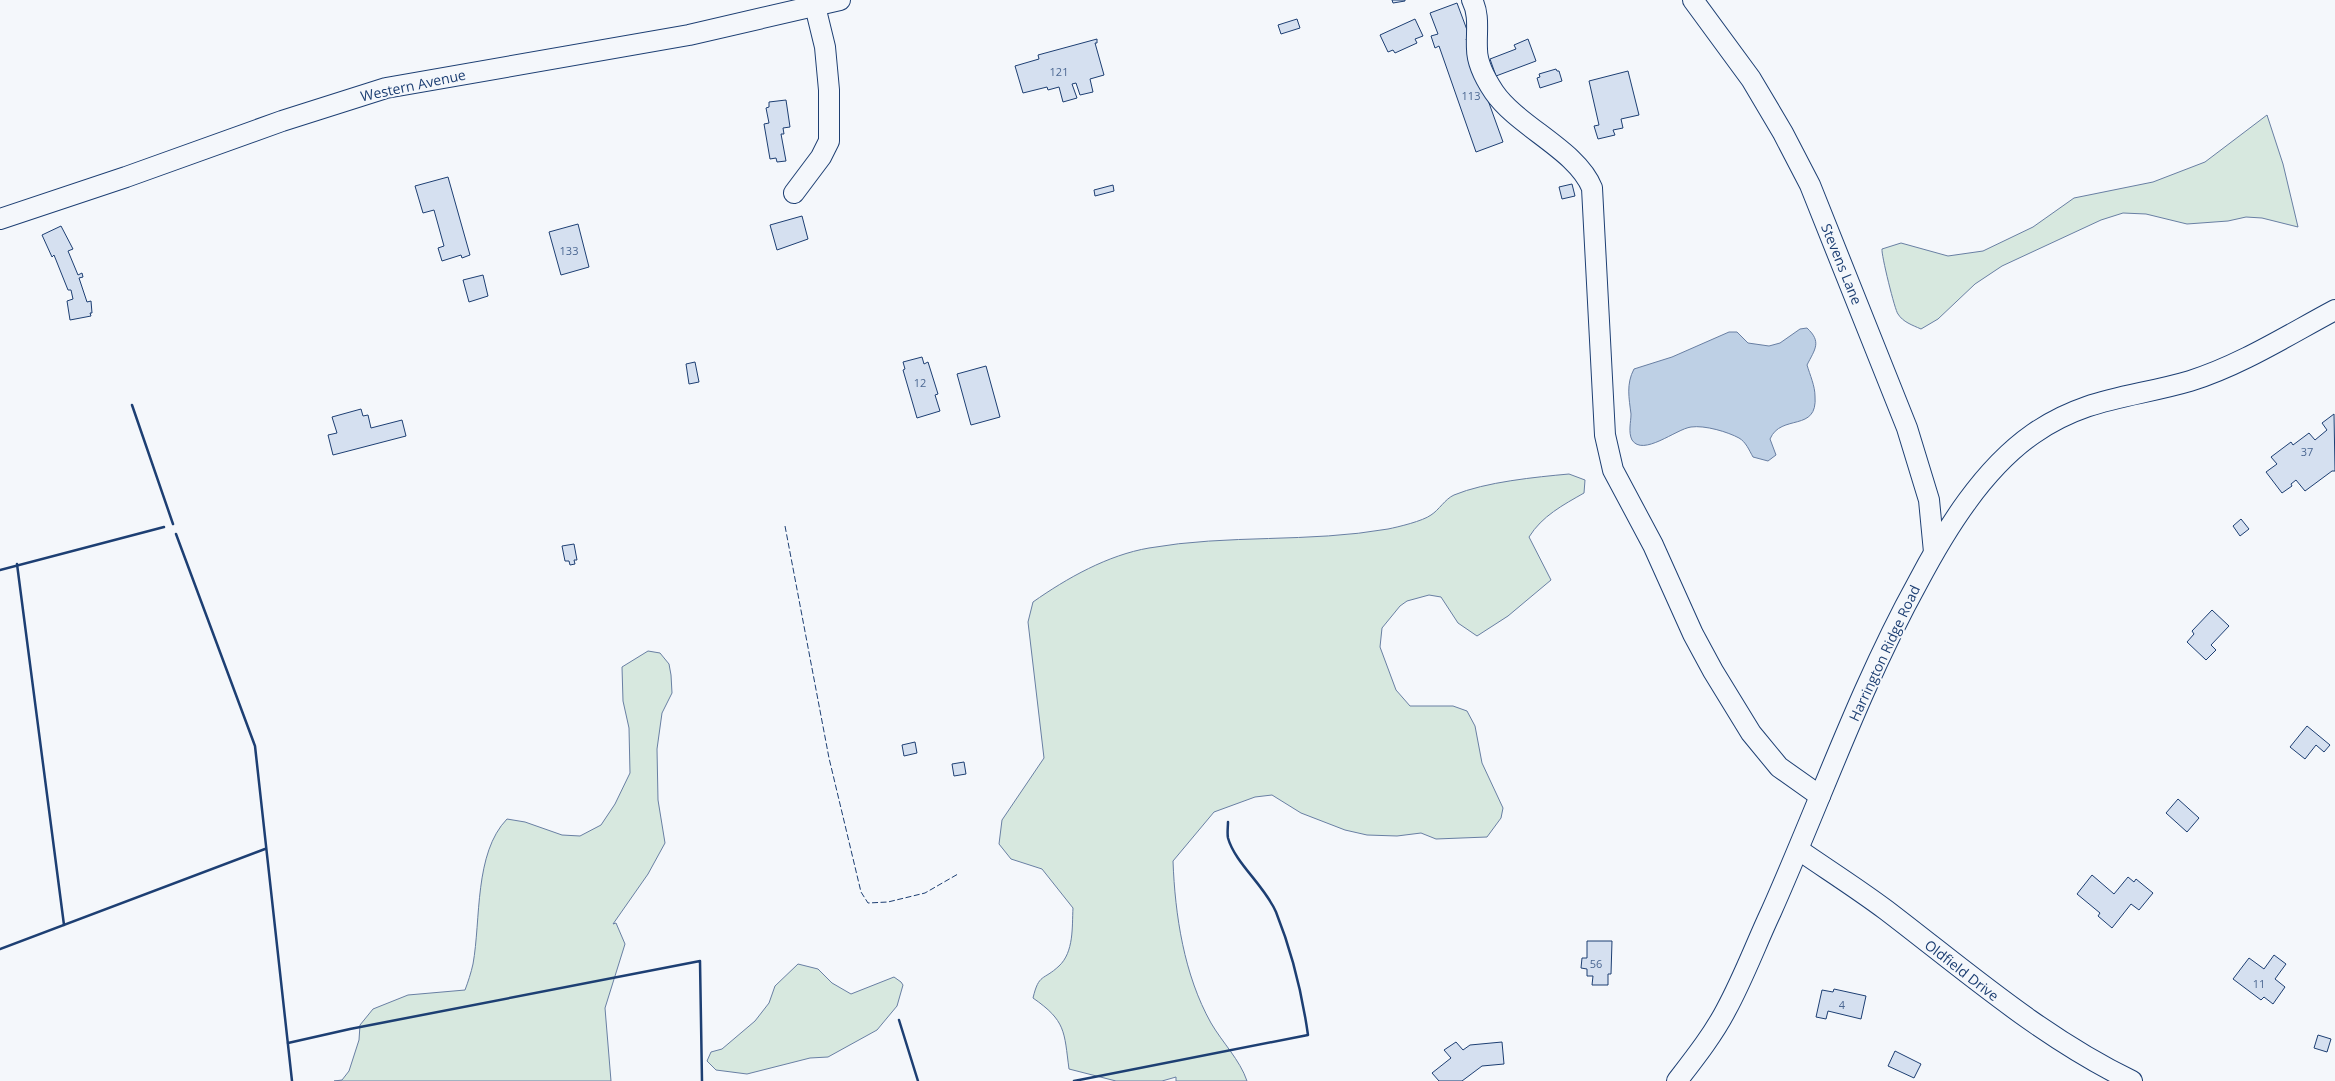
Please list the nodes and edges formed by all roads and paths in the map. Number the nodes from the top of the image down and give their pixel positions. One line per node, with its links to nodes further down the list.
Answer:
1 (840, 0): 5 (street, Western Avenue)
2 (1472, 0): 10 (street)
3 (1693, 0): 9 (street, Stevens Lane)
4 (786, 6): 5 (street, Western Avenue); 7 (street, Western Avenue)
5 (815, 6): 6 (street)
6 (794, 193)
7 (0, 219)
8 (2335, 310): 9 (street, Harrington Ridge Road)
9 (1934, 552): 10 (street, Harrington Ridge Road)
10 (1820, 796): 11 (street, Harrington Ridge Road)
11 (1799, 850): 12 (street, Harrington Ridge Road); 13 (street, Oldfield Drive)
12 (1677, 1081)
13 (2132, 1081)

